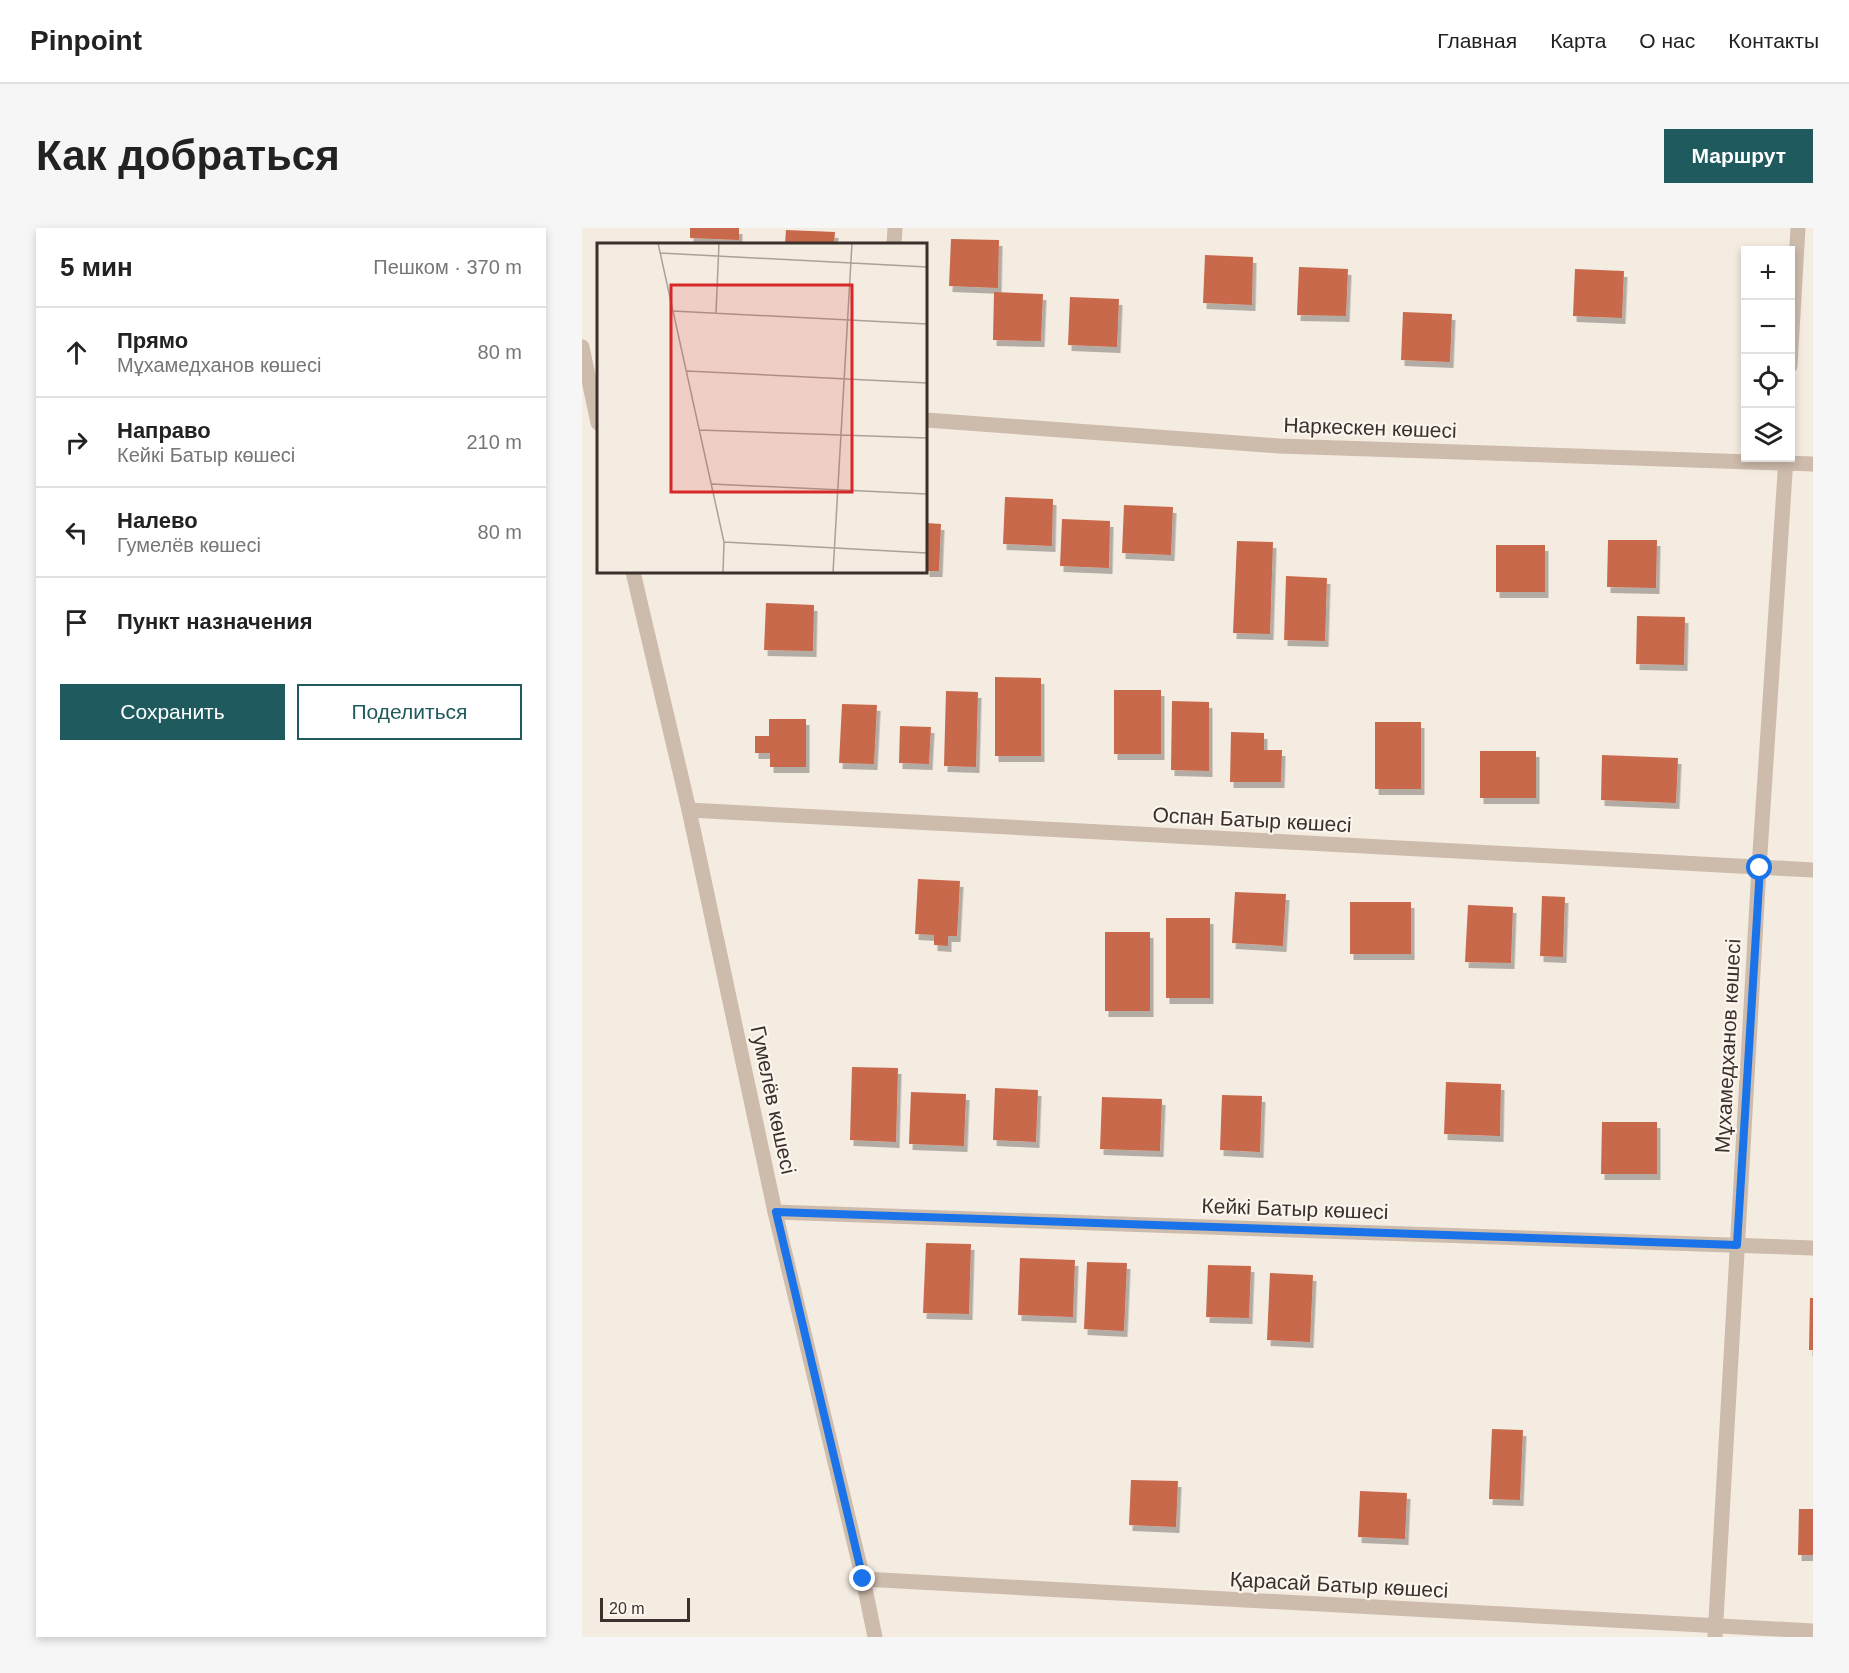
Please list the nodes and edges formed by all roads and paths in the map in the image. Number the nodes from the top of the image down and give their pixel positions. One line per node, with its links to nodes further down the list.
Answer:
1 (895, 228): 3 (street)
2 (1798, 228): 5 (street)
3 (894, 243)
4 (582, 347): 6 (street)
5 (1792, 354)
6 (597, 406)
7 (927, 420): 8 (street, Наркескен көшесі)
8 (1741, 459)
9 (1795, 461): 11 (street, Наркескен көшесі)
10 (1786, 462): 14 (street, Мұхамедханов көшесі)
11 (1813, 464)
12 (633, 573): 13 (street, Гумелёв көшесі)
13 (689, 810): 14 (street, Оспан Батыр көшесі); 16 (street, Гумелёв көшесі)
14 (1760, 868): 15 (street, Оспан Батыр көшесі); 17 (street, Мұхамедханов көшесі)
15 (1813, 870)
16 (776, 1212): 17 (street, Кейкі Батыр көшесі); 19 (street, Гумелёв көшесі)
17 (1737, 1245): 18 (street, Кейкі Батыр көшесі); 21 (street, Мұхамедханов көшесі)
18 (1813, 1248)
19 (863, 1579): 21 (street, Қарасай Батыр көшесі); 22 (street, Гумелёв көшесі)
20 (1813, 1631): 21 (street, Қарасай Батыр көшесі)
21 (1715, 1632)
22 (875, 1637)

